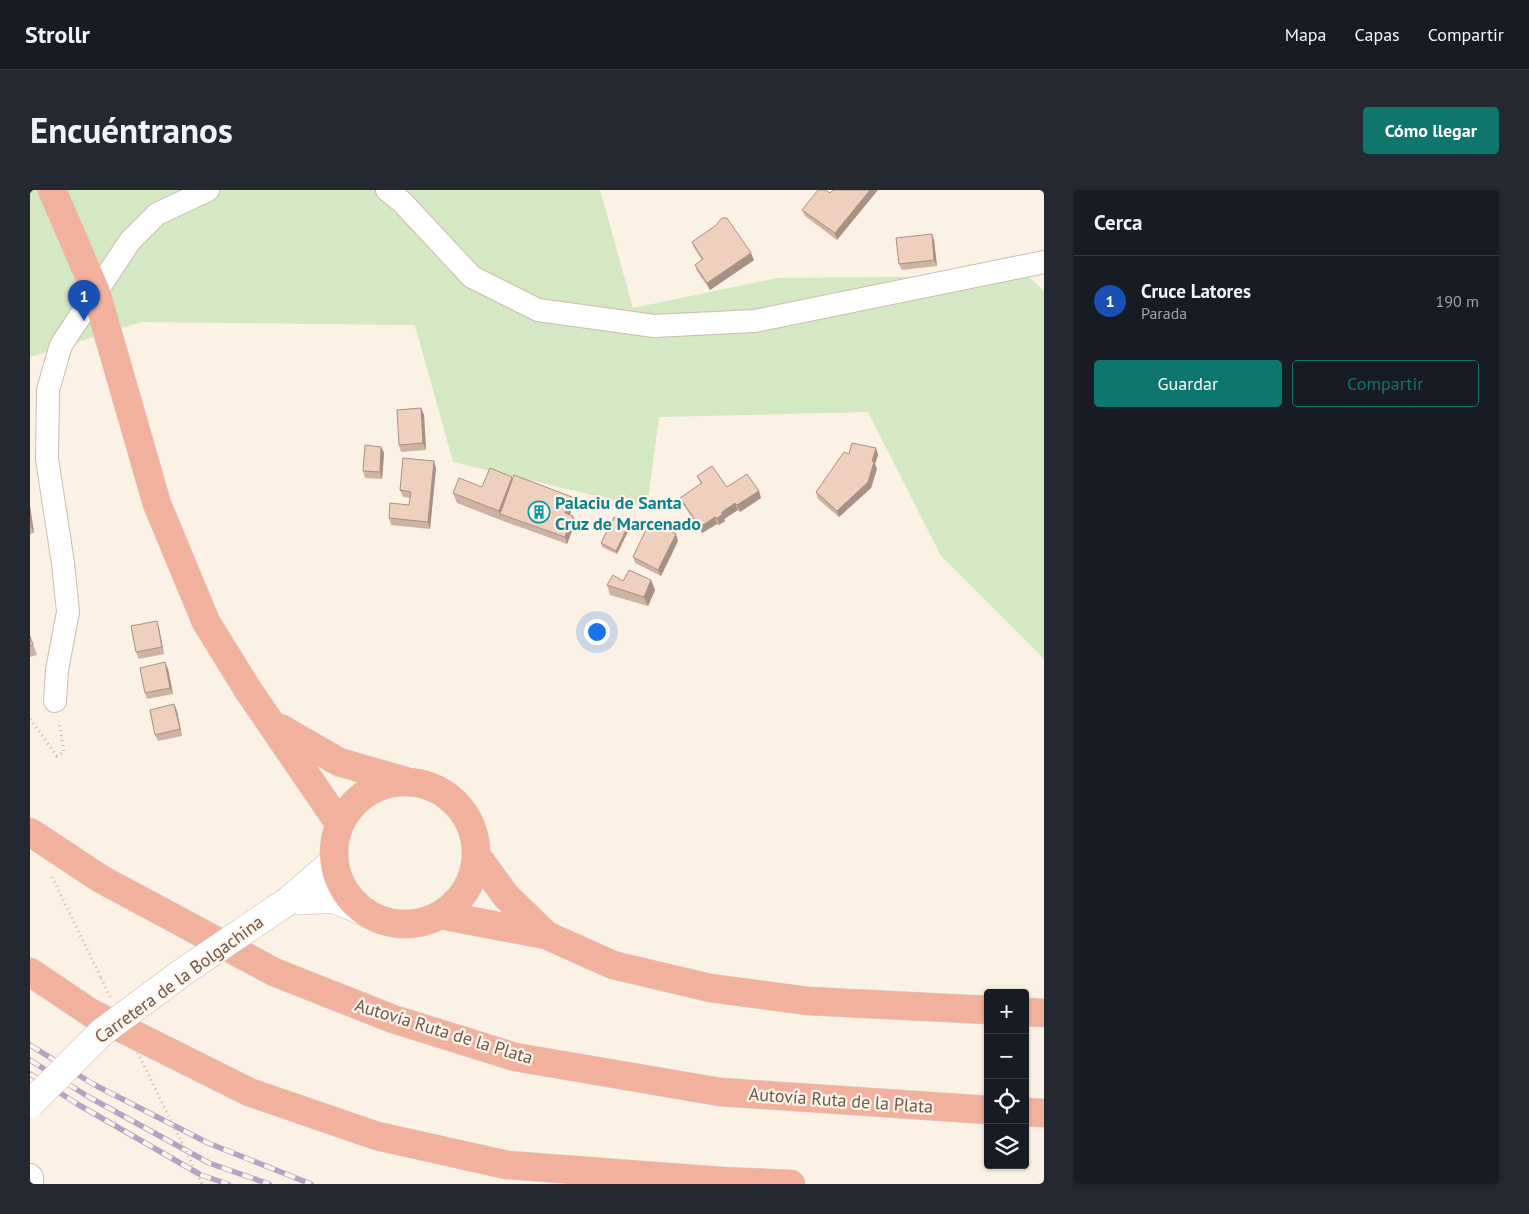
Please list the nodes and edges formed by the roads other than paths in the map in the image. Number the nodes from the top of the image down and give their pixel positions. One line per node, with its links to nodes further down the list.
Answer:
1 (52, 190): 5 (highway)
2 (208, 190): 5 (street)
3 (386, 190): 4 (street)
4 (1044, 262)
5 (96, 292): 6 (street); 7 (highway)
6 (55, 701)
7 (273, 724): 8 (highway); 9 (highway)
8 (406, 781): 9 (highway); 11 (highway)
9 (339, 823): 12 (highway)
10 (30, 832): 22 (highway, Autovía Ruta de la Plata, bridge)
11 (476, 855): 15 (highway); 16 (highway)
12 (333, 862): 13 (street, Carretera de la Bolgachina); 14 (highway)
13 (288, 900): 14 (street); 21 (street, Carretera de la Bolgachina, bridge)
14 (363, 911): 15 (highway)
15 (441, 915): 16 (highway)
16 (546, 934): 18 (highway)
17 (30, 972): 27 (highway)
18 (984, 1010)
19 (1029, 1012): 20 (highway)
20 (1044, 1013)
21 (30, 1104)
22 (984, 1110)
23 (1029, 1112): 24 (highway)
24 (1044, 1113)
25 (30, 1174): 26 (street)
26 (32, 1184)
27 (791, 1184)

